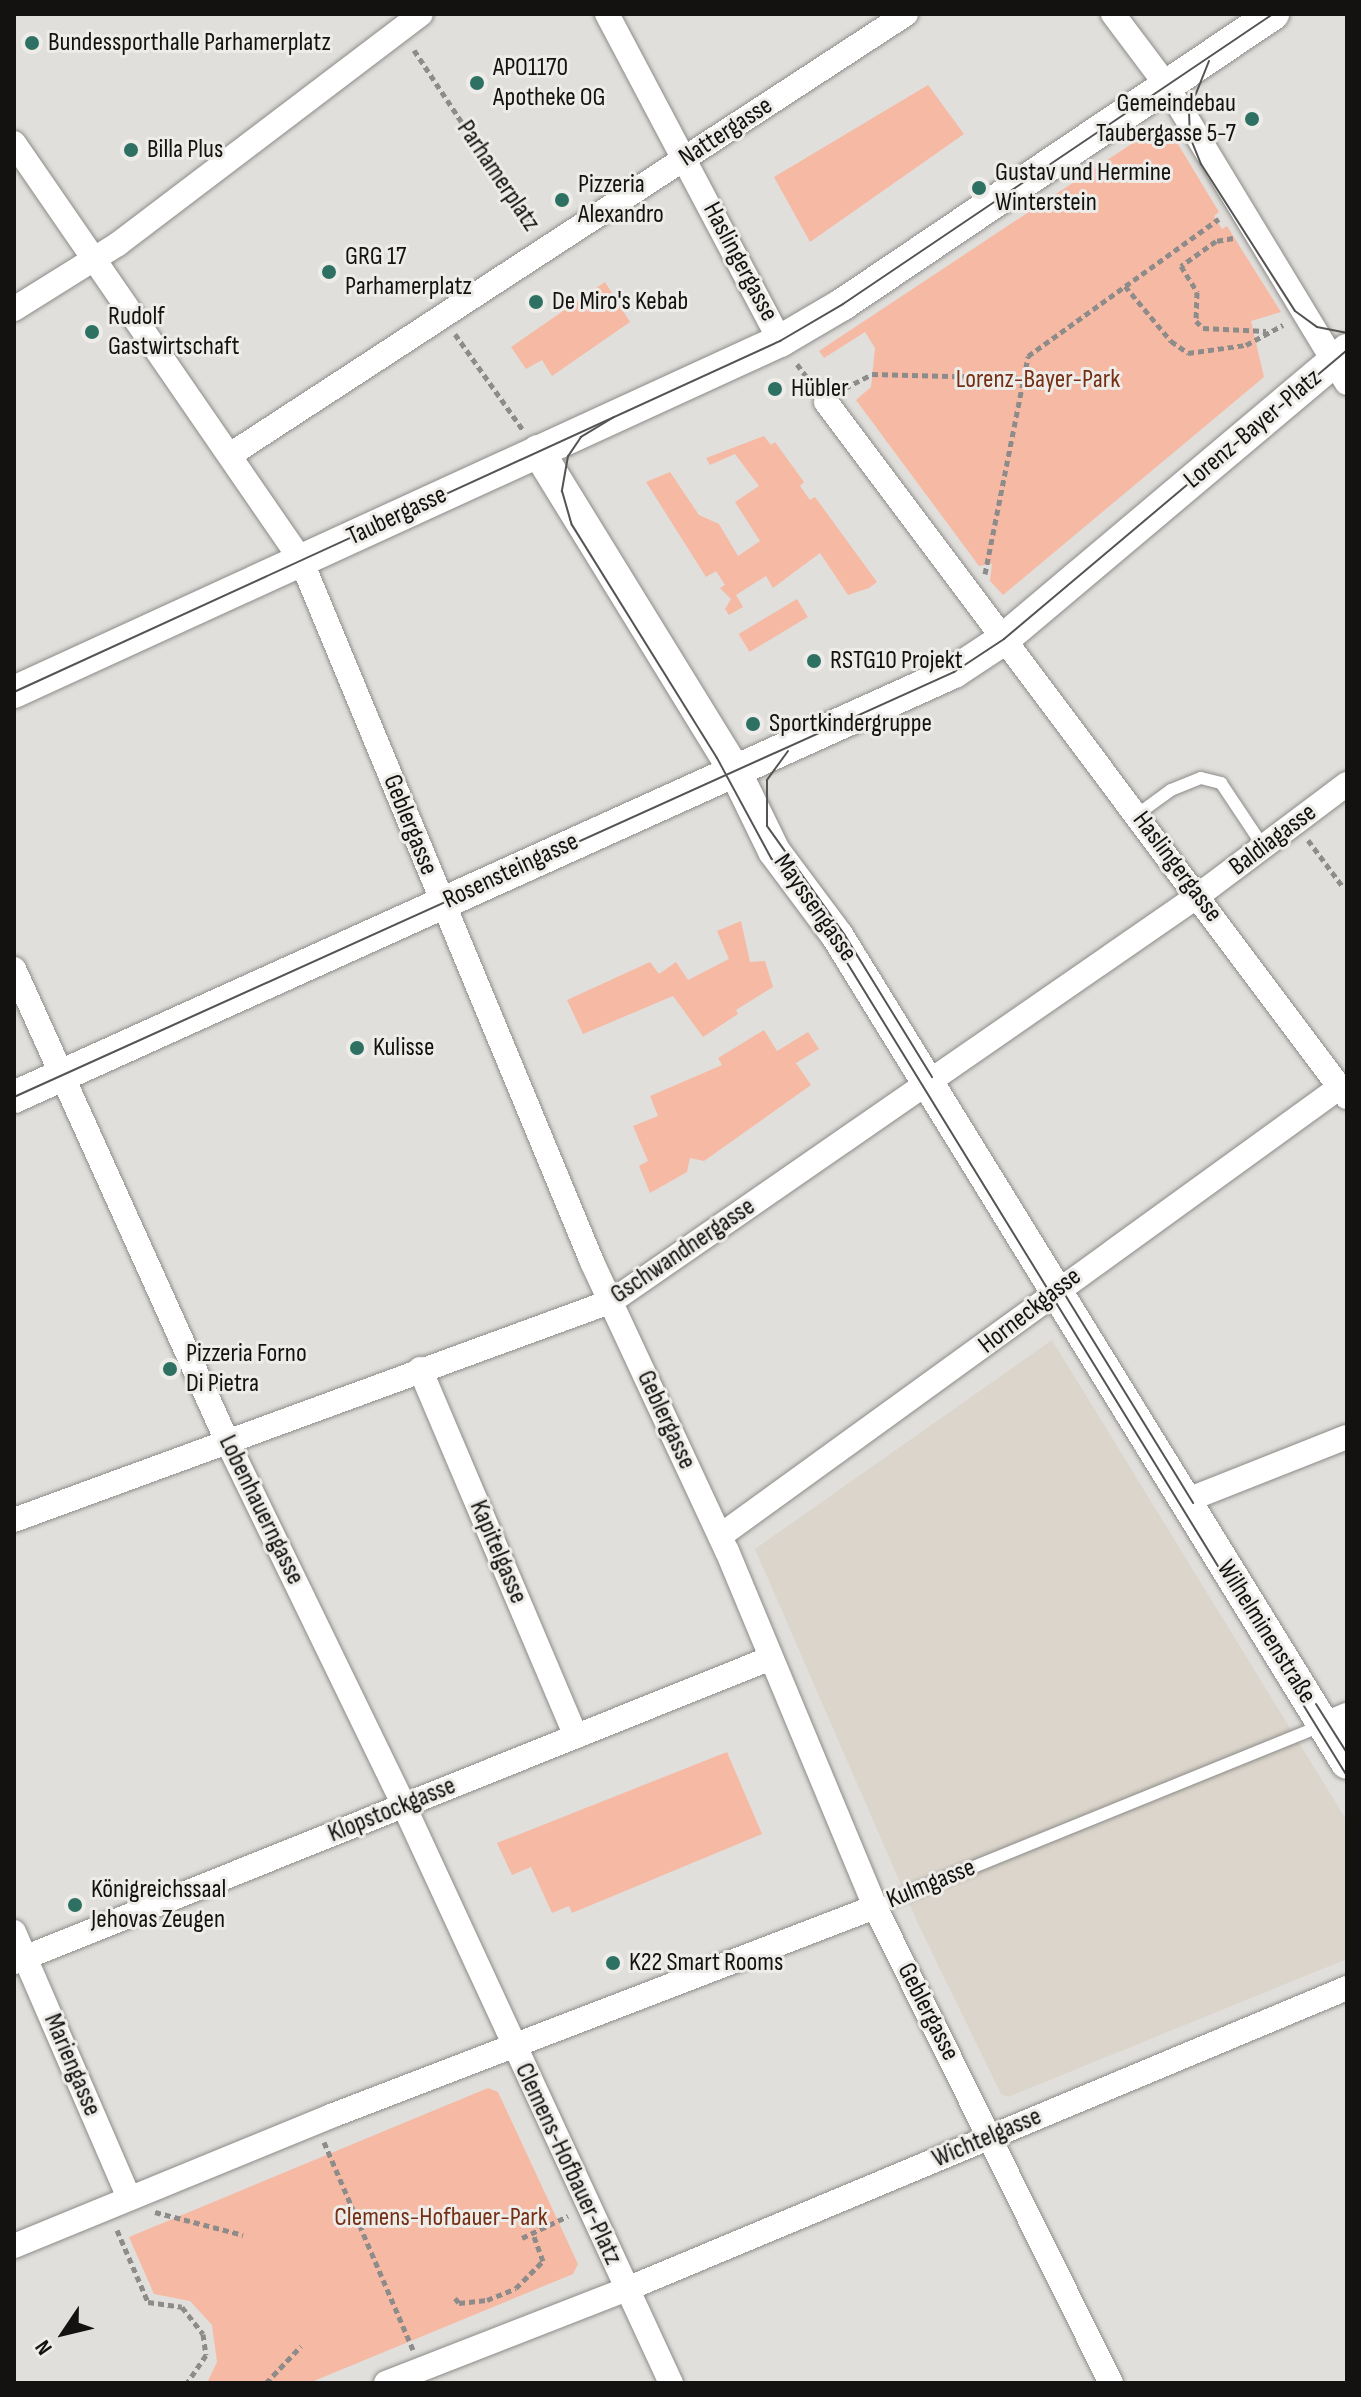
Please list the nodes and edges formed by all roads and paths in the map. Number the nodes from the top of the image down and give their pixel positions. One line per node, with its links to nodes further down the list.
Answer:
1 (421, 14): 6 (street)
2 (607, 14): 9 (street, Haslingergasse)
3 (906, 14): 9 (street, Nattergasse)
4 (1113, 14): 7 (street, Lorenz-Bayer-Platz)
5 (1273, 14): 7 (street)
6 (395, 22): 11 (path, Parhamerplatz); 12 (street)
7 (1167, 86): 10 (street, Lorenz-Bayer-Platz); 18 (street)
8 (14, 143): 12 (street)
9 (685, 159): 11 (street, Nattergasse); 18 (street, Haslingergasse)
10 (1245, 216): 13 (path); 17 (path); 19 (street, Lorenz-Bayer-Platz)
11 (546, 250): 15 (street, Parhamerplatz)
12 (95, 260): 14 (street); 23 (street)
13 (1125, 286): 17 (path); 20 (path)
14 (14, 309)
15 (442, 317): 22 (path); 23 (street, Parhamerplatz)
16 (1289, 323): 17 (path)
17 (1267, 331)
18 (780, 341): 21 (path); 22 (street, Taubergasse)
19 (1342, 365): 26 (street, Lorenz-Bayer-Platz)
20 (1024, 378): 21 (path); 25 (path)
21 (826, 402): 26 (street)
22 (538, 451): 24 (street, Taubergasse); 28 (street, Mayssengasse)
23 (230, 455): 24 (street, Geblergasse)
24 (301, 560): 27 (street, Taubergasse); 35 (street, Geblergasse)
25 (984, 579)
26 (1004, 639): 28 (street, Rosensteingasse); 30 (street, Haslingergasse)
27 (14, 692)
28 (735, 771): 35 (street, Rosensteingasse); 38 (street, Mayssengasse)
29 (1347, 784): 31 (street, Baldiagasse)
30 (1138, 814): 32 (lane); 34 (street, Haslingergasse)
31 (1295, 822): 32 (street, Baldiagasse); 33 (path)
32 (1263, 846): 34 (street, Baldiagasse)
33 (1343, 887)
34 (1199, 895): 38 (street, Gschwandnergasse); 39 (street, Haslingergasse)
35 (442, 903): 37 (street, Rosensteingasse); 42 (street, Geblergasse)
36 (14, 969): 37 (street, Lobenhauerngasse)
37 (63, 1075): 40 (street, Rosensteingasse); 45 (street, Lobenhauerngasse)
38 (928, 1085): 41 (street, Mayssengasse); 42 (street, Gschwandnergasse)
39 (1344, 1092): 41 (street, Horneckgasse)
40 (14, 1097)
41 (1055, 1290): 46 (street, Mayssengasse); 48 (street, Horneckgasse)
42 (612, 1301): 43 (street, Gschwandnergasse); 48 (street, Geblergasse)
43 (420, 1369): 45 (street, Gschwandnergasse); 51 (street, Kapitelgasse)
44 (1347, 1437): 46 (street)
45 (227, 1441): 47 (street, Gschwandnergasse); 53 (street, Lobenhauerngasse)
46 (1185, 1501): 50 (street, Wilhelminenstraße)
47 (14, 1520)
48 (720, 1536): 49 (street, Geblergasse)
49 (771, 1658): 51 (street, Klopstockgasse); 54 (street, Geblergasse)
50 (1335, 1720): 52 (street, Wilhelminenstraße); 54 (lane, Kulmgasse)
51 (576, 1736): 53 (street, Klopstockgasse)
52 (1347, 1763)
53 (404, 1806): 56 (street, Klopstockgasse); 58 (street, Lobenhauerngasse)
54 (875, 1907): 58 (street, Kulmgasse); 60 (street, Geblergasse)
55 (14, 1932): 56 (street, Mariengasse)
56 (20, 1959): 61 (street, Mariengasse)
57 (1347, 1988): 60 (street, Wichtelgasse)
58 (514, 2048): 59 (street, Clemens-Hofbauer-Platz); 62 (street, Clemens-Hofbauer-Platz)
59 (316, 2122): 61 (street, Clemens-Hofbauer-Platz); 70 (path)
60 (991, 2136): 67 (street, Wichtelgasse); 75 (street, Geblergasse)
61 (118, 2202): 64 (path); 66 (street); 71 (path)
62 (589, 2206): 63 (path); 67 (street, Clemens-Hofbauer-Platz)
63 (533, 2233): 65 (path); 68 (path)
64 (243, 2235)
65 (522, 2238)
66 (14, 2246)
67 (627, 2289): 70 (street, Clemens-Hofbauer-Platz); 74 (street)
68 (455, 2298)
69 (301, 2346): 72 (path)
70 (422, 2369): 73 (street, Clemens-Hofbauer-Platz)
71 (187, 2383)
72 (266, 2383)
73 (386, 2383)
74 (671, 2383)
75 (1111, 2383)

